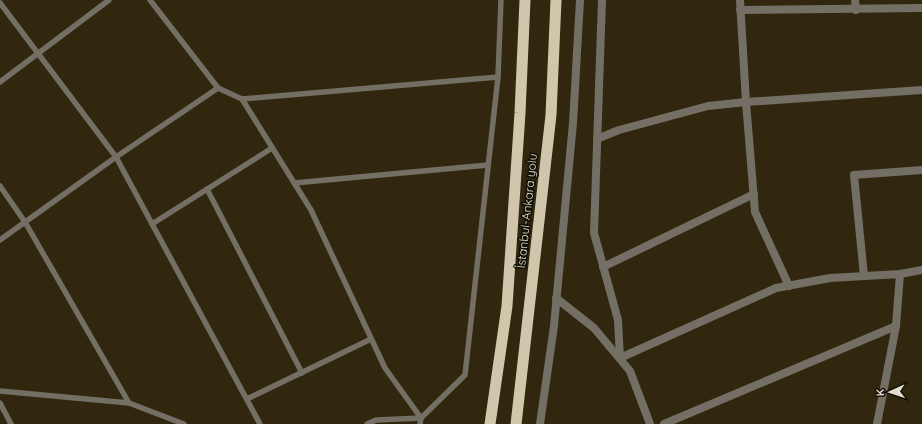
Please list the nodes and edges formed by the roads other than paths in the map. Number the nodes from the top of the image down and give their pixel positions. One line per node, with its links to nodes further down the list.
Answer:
1 (109, 0): 14 (lane)
2 (150, 0): 17 (lane)
3 (501, 0): 15 (lane)
4 (525, 0): 52 (highway, İstanbul-Ankara yolu)
5 (556, 0): 53 (highway, İstanbul-Ankara yolu)
6 (580, 0): 38 (street)
7 (602, 0): 21 (street)
8 (740, 0): 12 (street)
9 (855, 0): 13 (street)
10 (0, 3): 14 (lane)
11 (922, 8): 13 (street)
12 (740, 10): 13 (street); 20 (street)
13 (856, 10)
14 (39, 53): 16 (lane); 23 (lane)
15 (498, 77): 19 (lane); 24 (lane)
16 (0, 82)
17 (218, 88): 19 (lane); 23 (lane)
18 (922, 90): 20 (street)
19 (242, 99): 22 (lane)
20 (746, 102): 21 (street); 29 (street)
21 (597, 139): 33 (street)
22 (272, 148): 26 (lane); 28 (lane)
23 (116, 157): 30 (lane); 31 (lane)
24 (488, 165): 26 (lane); 47 (lane)
25 (922, 170): 36 (street)
26 (294, 183): 40 (lane)
27 (0, 186): 30 (lane)
28 (207, 189): 31 (lane); 42 (lane)
29 (754, 194): 33 (street); 37 (street)
30 (25, 222): 32 (lane); 46 (lane)
31 (152, 224): 44 (lane)
32 (0, 240)
33 (604, 268): 41 (street)
34 (922, 270): 35 (street)
35 (900, 274): 36 (street); 39 (street)
36 (864, 276): 37 (street)
37 (789, 286): 41 (street)
38 (556, 298): 41 (street); 54 (street)
39 (896, 326): 56 (street); 57 (street)
40 (371, 339): 42 (lane); 47 (lane)
41 (620, 358): 55 (street)
42 (302, 373): 44 (lane)
43 (0, 391): 46 (lane)
44 (247, 400): 50 (lane)
45 (0, 403): 48 (lane)
46 (128, 403): 49 (lane)
47 (421, 421): 51 (lane)
48 (12, 424)
49 (184, 424)
50 (260, 424)
51 (367, 424)
52 (490, 424)
53 (516, 424)
54 (540, 424)
55 (650, 424)
56 (664, 424)
57 (877, 424)

